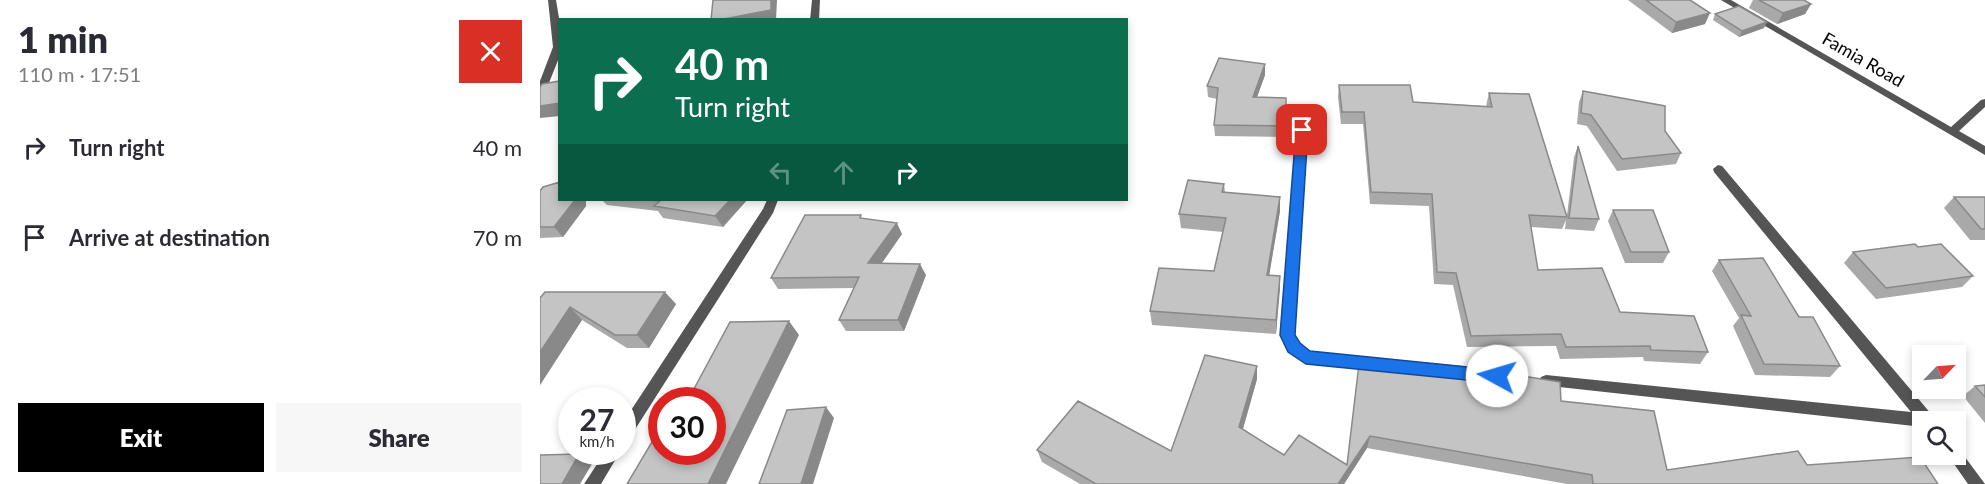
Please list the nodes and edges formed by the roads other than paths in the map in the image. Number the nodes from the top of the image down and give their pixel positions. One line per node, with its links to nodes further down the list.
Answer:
1 (552, 0): 5 (street)
2 (816, 0): 4 (street)
3 (1725, 0): 8 (street, Famia Road)
4 (814, 18)
5 (540, 93)
6 (1985, 102): 8 (street)
7 (1302, 130): 12 (street)
8 (1953, 131): 9 (street, Famia Road)
9 (1985, 151)
10 (1718, 169): 14 (street)
11 (772, 201): 15 (street)
12 (1449, 372)
13 (1533, 380): 16 (street)
14 (1920, 411)
15 (636, 415)
16 (1912, 419)
17 (604, 465): 19 (street)
18 (1962, 465): 20 (street)
19 (592, 484)
20 (1977, 484)

